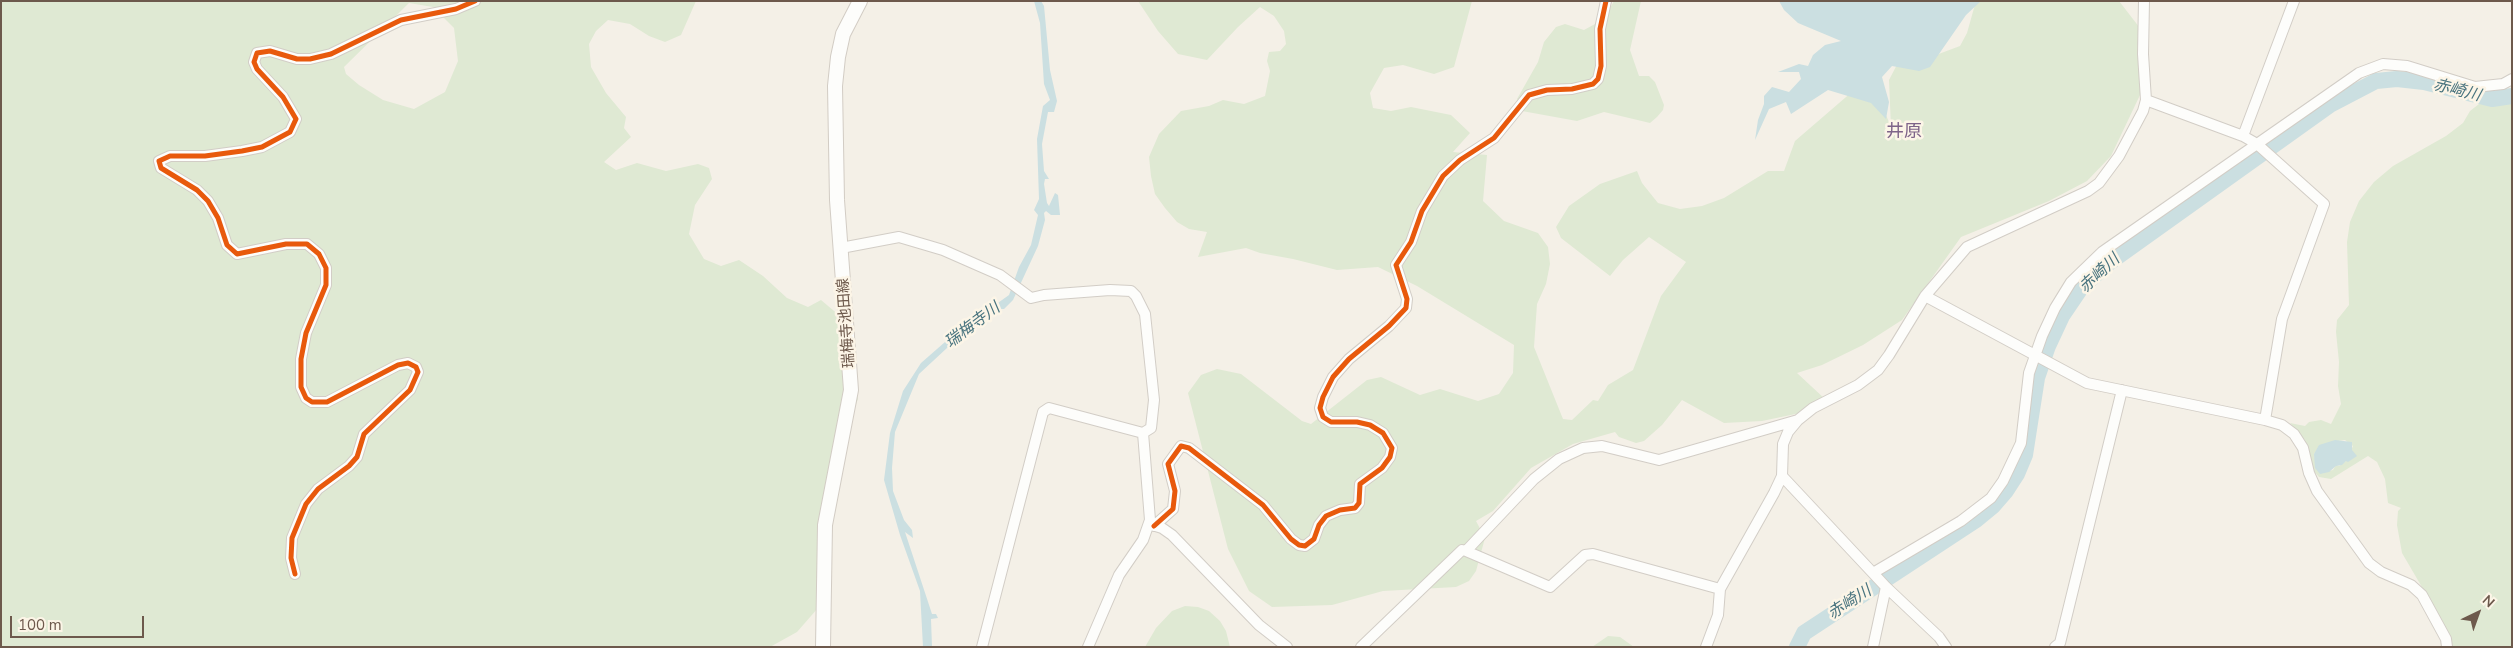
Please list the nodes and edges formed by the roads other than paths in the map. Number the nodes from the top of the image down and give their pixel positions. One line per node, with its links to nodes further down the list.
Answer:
1 (475, 1): 21 (street)
2 (860, 1): 10 (main road, 瑞梅寺池田線)
3 (1606, 1): 18 (street)
4 (2144, 1): 7 (street)
5 (2294, 1): 8 (street)
6 (2512, 79): 9 (street)
7 (2146, 100): 8 (street); 11 (street)
8 (2243, 136): 9 (street)
9 (2256, 144): 12 (street); 15 (street)
10 (841, 248): 16 (street); 24 (main road, 瑞梅寺池田線)
11 (1925, 296): 12 (street); 14 (street)
12 (2036, 354): 13 (street); 20 (street)
13 (2122, 390): 15 (street); 32 (street)
14 (1798, 420): 17 (street); 19 (street)
15 (2265, 420): 33 (street)
16 (1143, 433): 18 (street); 25 (street)
17 (1782, 476): 20 (street); 23 (street)
18 (1151, 525): 26 (street); 27 (street)
19 (1466, 551): 23 (street); 28 (street)
20 (1873, 573): 22 (street)
21 (295, 574)
22 (1886, 587): 30 (street); 31 (street)
23 (1720, 589): 29 (street)
24 (823, 647)
25 (982, 647)
26 (1088, 647)
27 (1287, 647)
28 (1360, 647)
29 (1706, 647)
30 (1873, 647)
31 (1946, 647)
32 (2056, 647)
33 (2447, 647)

